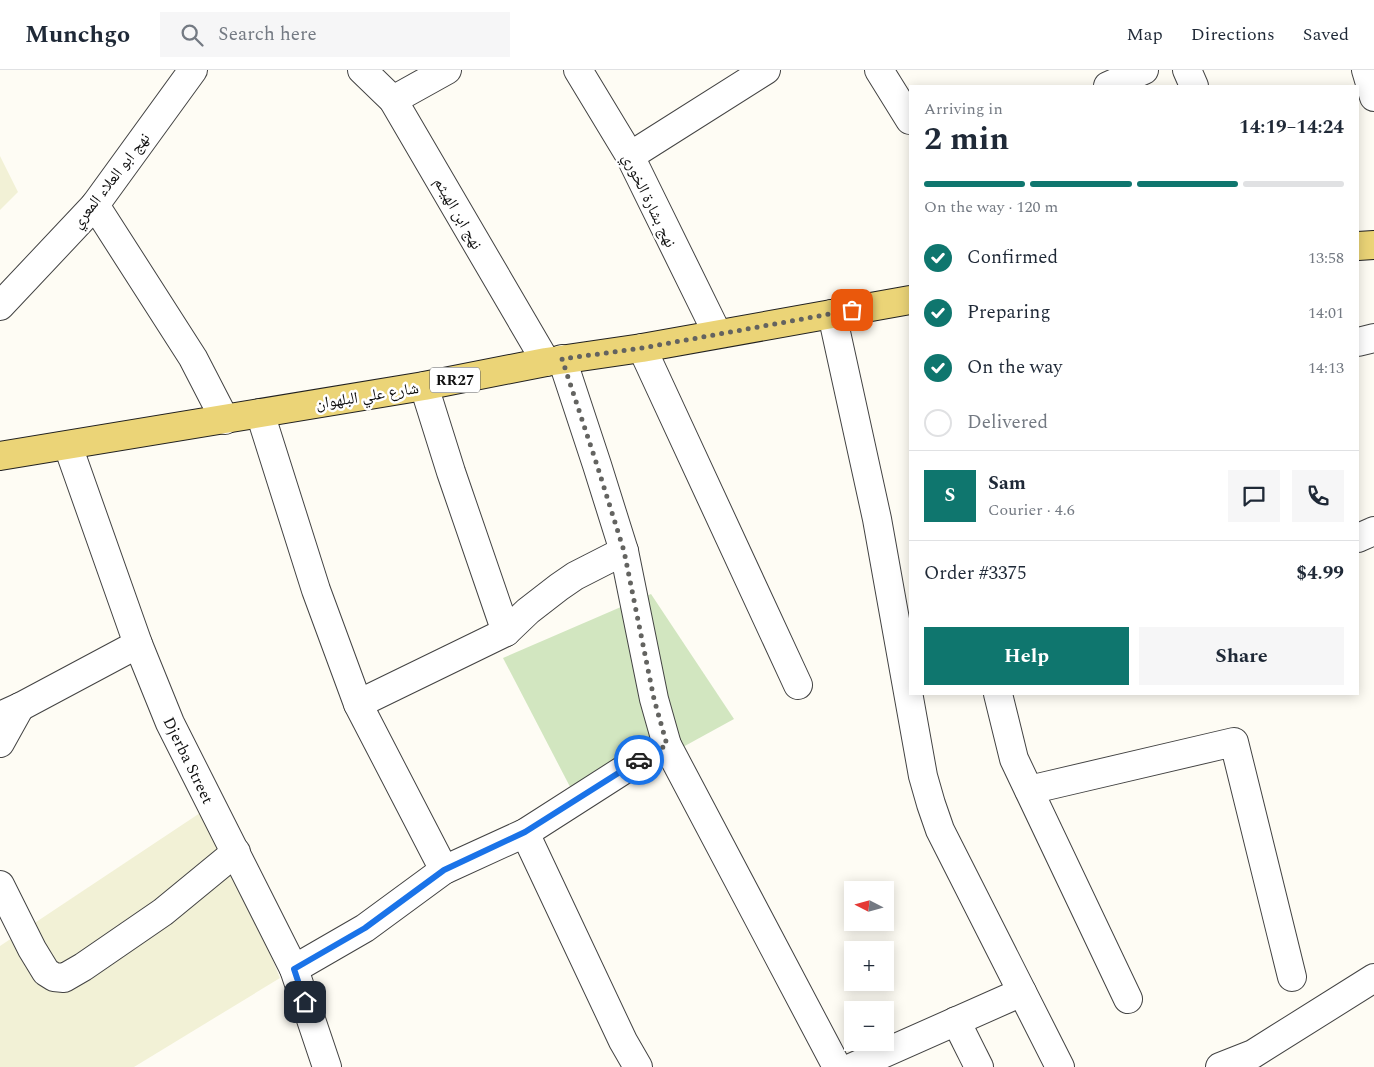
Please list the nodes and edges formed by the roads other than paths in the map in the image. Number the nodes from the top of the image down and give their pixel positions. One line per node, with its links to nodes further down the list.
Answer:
1 (194, 70): 14 (street, نهج ابو العلاء المعري)
2 (362, 70): 11 (street, نهج ابن الهيثم)
3 (447, 70): 11 (street)
4 (578, 70): 13 (street, نهج بشارة الخوري)
5 (766, 70): 13 (street)
6 (879, 70): 12 (street)
7 (1144, 70): 9 (street)
8 (1366, 70): 10 (street)
9 (1110, 85)
10 (1374, 97)
11 (393, 100): 24 (street, نهج ابن الهيثم)
12 (909, 118)
13 (630, 156): 20 (street, نهج بشارة الخوري)
14 (95, 205): 18 (street, نهج ابو العلاء المعري); 27 (street)
15 (1374, 245): 16 (main road)
16 (1359, 246)
17 (909, 300): 19 (main road, شارع علي البلهوان / RR27)
18 (0, 306)
19 (832, 314): 20 (main road, شارع علي البلهوان / RR27); 49 (street)
20 (717, 334): 23 (main road, شارع علي البلهوان / RR27)
21 (1374, 338): 22 (street)
22 (1359, 342)
23 (642, 348): 24 (main road, شارع علي البلهوان / RR27); 35 (street)
24 (554, 361): 25 (main road, شارع علي البلهوان / RR27); 32 (street, نهج ابن الهيثم)
25 (424, 386): 26 (main road, شارع علي البلهوان / RR27); 33 (street)
26 (260, 413): 27 (main road, شارع علي البلهوان / RR27); 37 (street)
27 (225, 420): 28 (main road, شارع علي البلهوان / RR27)
28 (68, 446): 29 (main road, شارع علي البلهوان / RR27); 34 (street, Djerba Street)
29 (0, 456)
30 (1374, 531): 31 (street)
31 (1359, 538)
32 (624, 551): 33 (street); 40 (street, نهج ابن الهيثم)
33 (506, 632): 37 (street)
34 (138, 644): 38 (street); 43 (street, Djerba Street)
35 (798, 686)
36 (998, 695): 41 (street)
37 (358, 704): 44 (street)
38 (10, 711): 39 (street)
39 (0, 743)
40 (667, 745): 42 (street); 55 (street, نهج ابن الهيثم)
41 (1028, 790): 47 (street); 50 (street)
42 (525, 832): 44 (street); 54 (street)
43 (236, 852): 45 (street); 46 (street, Djerba Street)
44 (444, 870): 46 (street)
45 (0, 885)
46 (294, 969): 53 (street, Djerba Street)
47 (1292, 978)
48 (1374, 978): 52 (street)
49 (1022, 992): 51 (street); 58 (street)
50 (1128, 999)
51 (956, 1021): 56 (street); 57 (street)
52 (1257, 1060): 59 (street)
53 (327, 1067)
54 (638, 1067)
55 (837, 1067)
56 (853, 1067)
57 (979, 1067)
58 (1060, 1067)
59 (1220, 1067)

